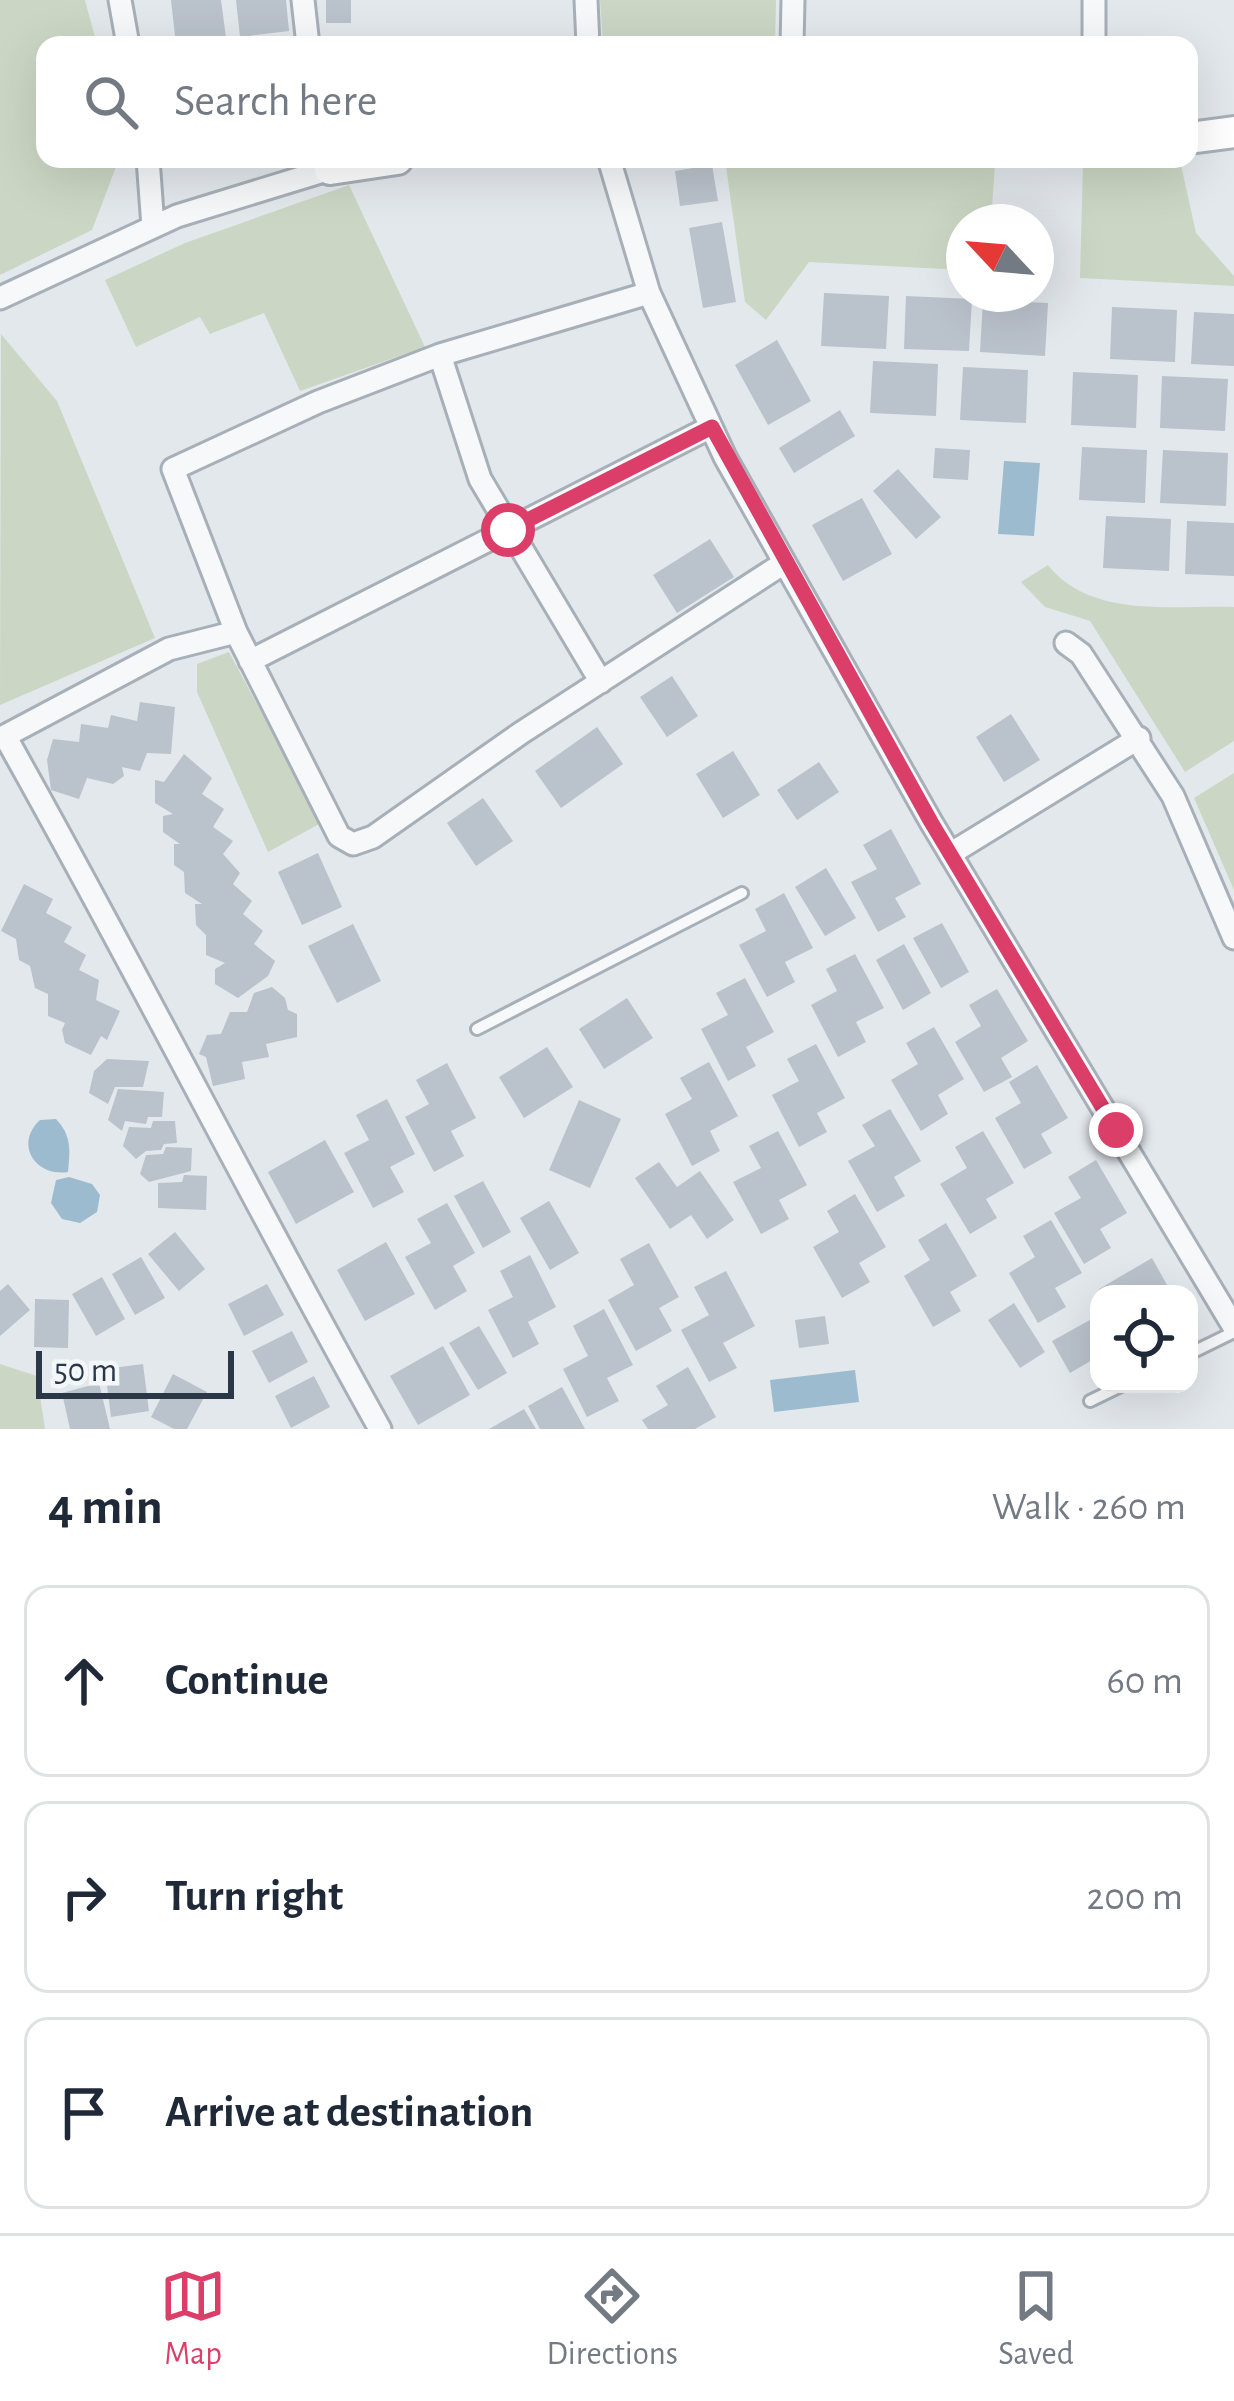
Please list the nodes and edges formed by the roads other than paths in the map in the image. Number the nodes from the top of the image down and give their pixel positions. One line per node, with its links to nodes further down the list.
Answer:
1 (120, 0): 6 (street)
2 (303, 0): 7 (street)
3 (586, 0): 8 (street)
4 (793, 0): 9 (street)
5 (1094, 0): 10 (street)
6 (126, 36)
7 (307, 36)
8 (588, 36)
9 (792, 36)
10 (1094, 36)
11 (1234, 132): 12 (street)
12 (1198, 137)
13 (149, 168): 17 (street)
14 (342, 168): 16 (street)
15 (612, 168): 18 (street)
16 (330, 170): 17 (street)
17 (153, 227): 19 (street)
18 (649, 293): 20 (street); 21 (street)
19 (0, 298)
20 (440, 356): 22 (street); 24 (street)
21 (712, 427): 22 (street); 23 (street)
22 (508, 530): 26 (street); 27 (street)
23 (784, 562): 27 (street); 29 (street)
24 (236, 632): 26 (street); 37 (street)
25 (1066, 643): 28 (street)
26 (250, 661): 27 (street)
27 (601, 682)
28 (1139, 738): 29 (street); 31 (street)
29 (950, 854): 33 (street)
30 (742, 893): 32 (lane)
31 (1234, 938)
32 (477, 1029)
33 (1234, 1329): 34 (lane)
34 (1198, 1349)
35 (1106, 1393): 36 (lane)
36 (1090, 1401)
37 (380, 1429)

